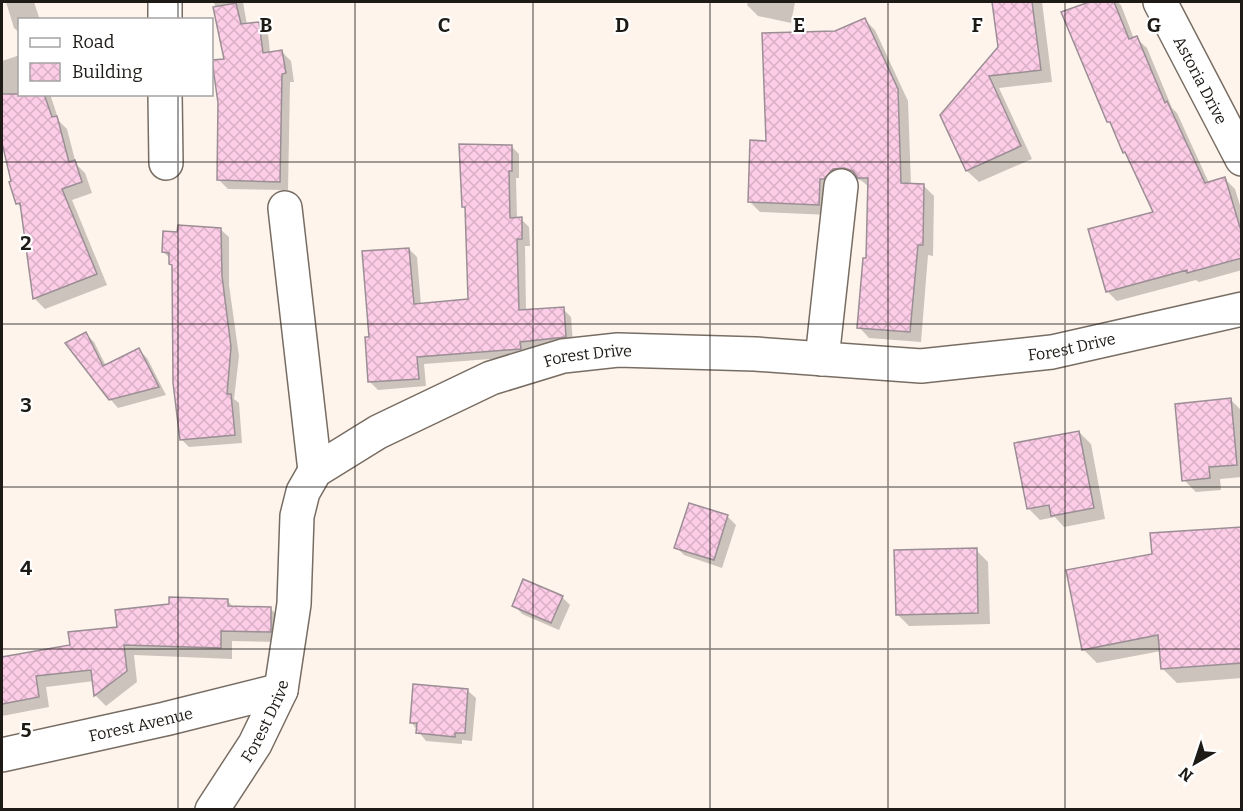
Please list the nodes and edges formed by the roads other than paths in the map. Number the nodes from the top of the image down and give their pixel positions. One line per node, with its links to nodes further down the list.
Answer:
1 (165, 2): 3 (street)
2 (1160, 2): 5 (street, Astoria Drive)
3 (165, 18)
4 (165, 96): 6 (street)
5 (1242, 159)
6 (166, 163)
7 (841, 186): 10 (street)
8 (285, 208): 11 (street)
9 (1242, 309): 10 (street, Forest Drive)
10 (822, 359): 11 (street, Forest Drive)
11 (315, 471): 12 (street, Forest Drive)
12 (281, 690): 13 (street, Forest Avenue); 14 (street, Forest Drive)
13 (2, 755)
14 (212, 810)

